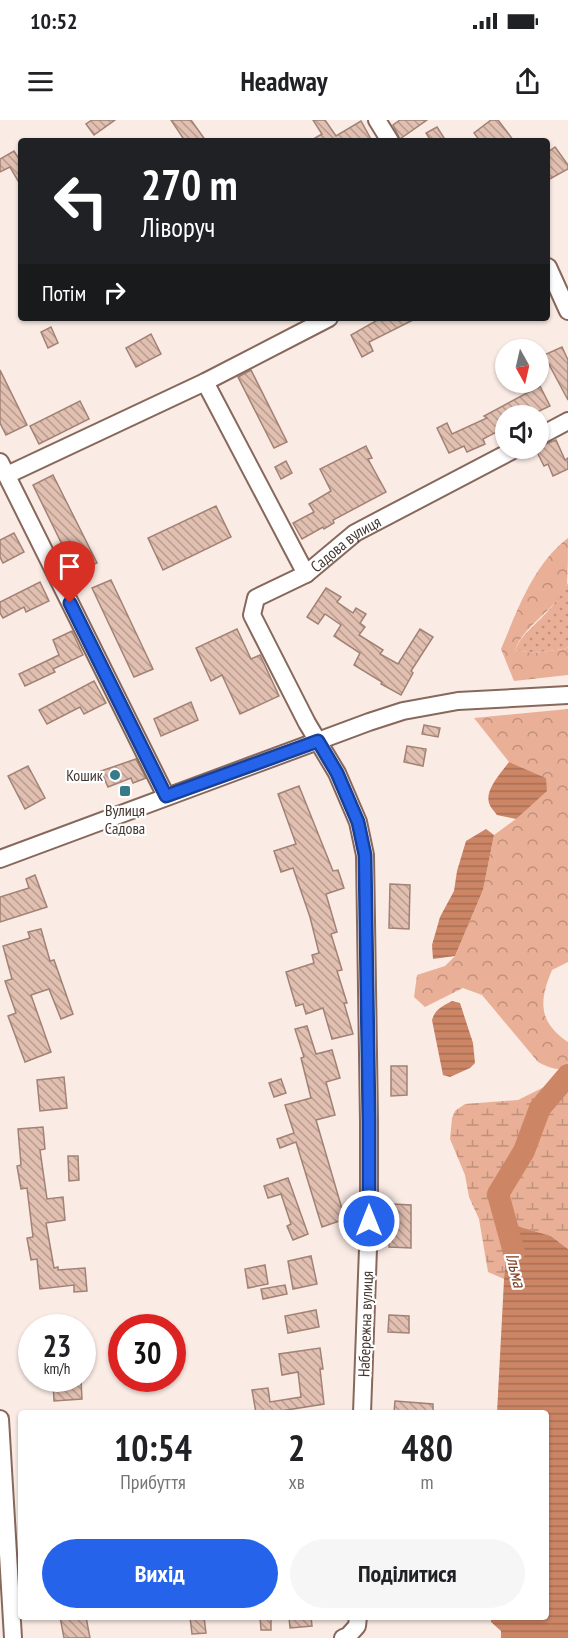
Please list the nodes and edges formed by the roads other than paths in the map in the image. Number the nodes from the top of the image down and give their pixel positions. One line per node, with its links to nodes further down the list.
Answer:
1 (377, 120): 2 (street)
2 (388, 138)
3 (550, 271): 4 (street)
4 (568, 311)
5 (323, 321): 6 (street)
6 (205, 382): 10 (street); 11 (street, Садова вулиця)
7 (568, 421): 8 (street)
8 (549, 431)
9 (496, 459): 11 (street, Садова вулиця)
10 (3, 468): 14 (street)
11 (306, 574): 13 (street, Набережна вулиця)
12 (568, 695): 13 (street)
13 (318, 741): 14 (street); 16 (street, Набережна вулиця)
14 (166, 796): 15 (street)
15 (0, 859)
16 (362, 1410)
17 (0, 1419): 19 (street)
18 (358, 1620): 20 (street)
19 (8, 1632)
20 (343, 1638)

